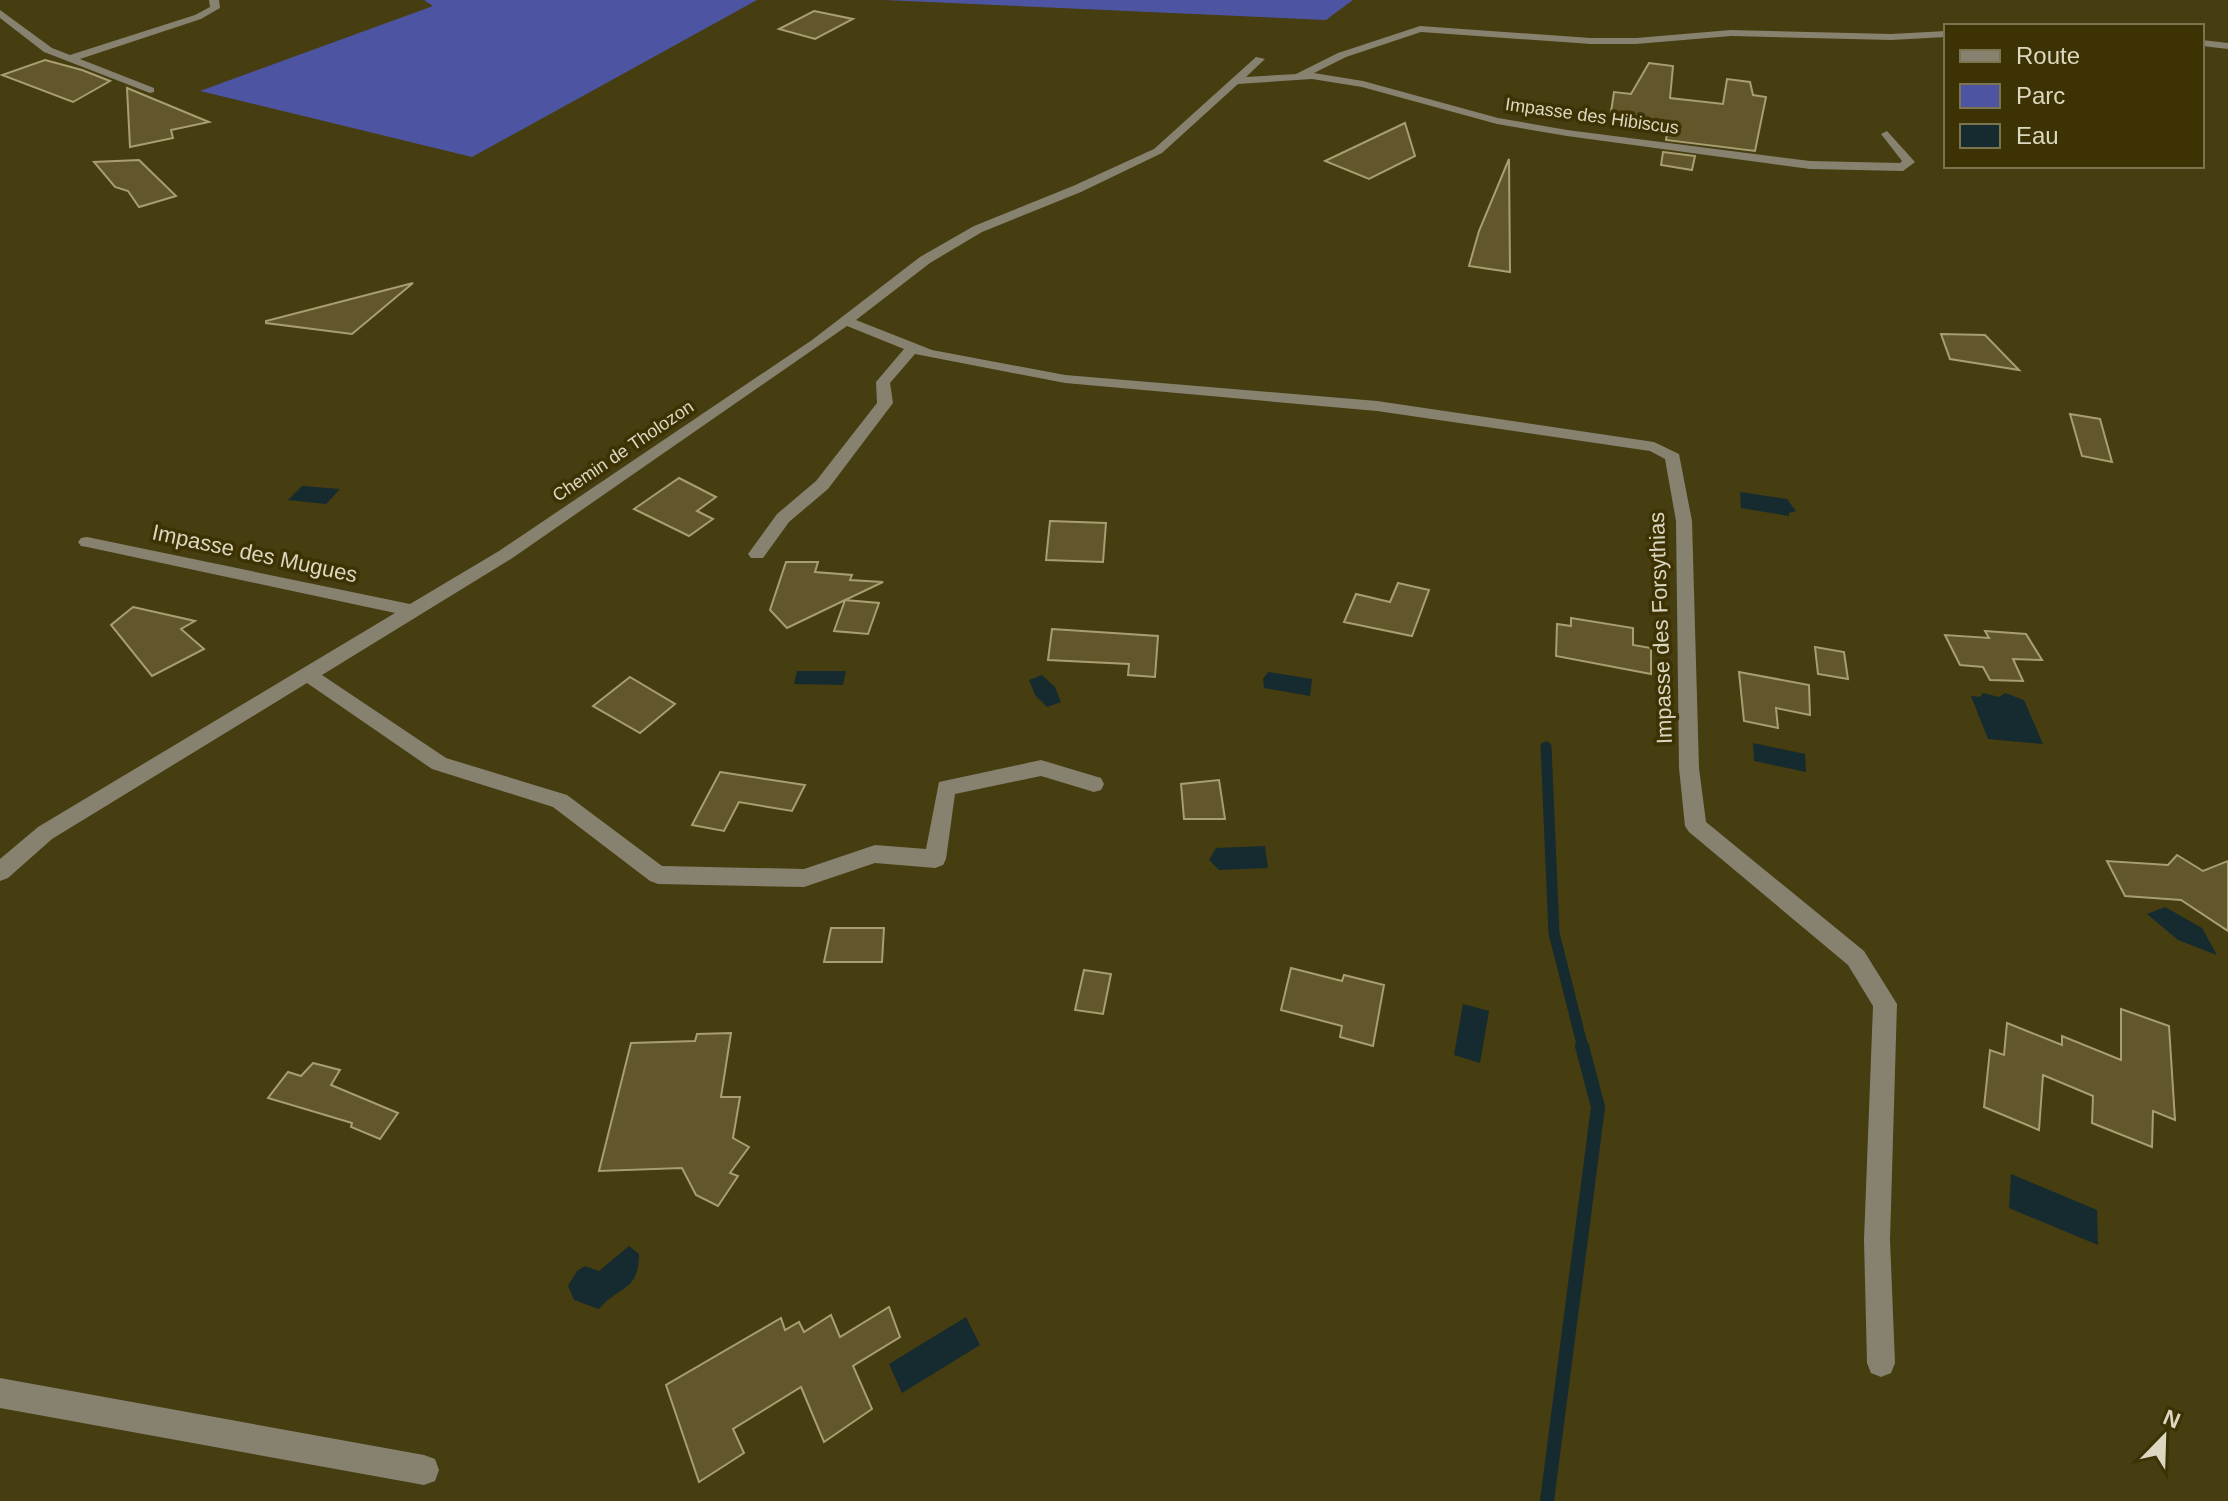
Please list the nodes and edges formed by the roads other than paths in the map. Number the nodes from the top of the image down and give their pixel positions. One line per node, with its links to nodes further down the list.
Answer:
1 (218, 2): 6 (street)
2 (0, 13): 6 (street)
3 (1944, 34): 8 (street)
4 (2204, 43): 5 (street)
5 (2228, 46)
6 (72, 58): 10 (street)
7 (1260, 59): 9 (street, Chemin de Tholozon)
8 (1300, 76): 9 (street, Impasse des Hibiscus); 11 (street, Impasse des Hibiscus)
9 (1238, 81): 12 (street, Chemin de Tholozon)
10 (150, 90)
11 (1887, 134)
12 (846, 321): 13 (street, Impasse des Forsythias); 16 (street, Chemin de Tholozon)
13 (912, 349): 15 (street); 20 (street, Impasse des Forsythias)
14 (87, 542): 16 (street, Impasse des Mugues)
15 (757, 554)
16 (412, 611): 17 (street, Chemin de Tholozon)
17 (307, 674): 18 (street); 19 (street, Chemin de Tholozon)
18 (1094, 784)
19 (0, 872)
20 (1881, 1363)
21 (0, 1393): 22 (street)
22 (424, 1470)

